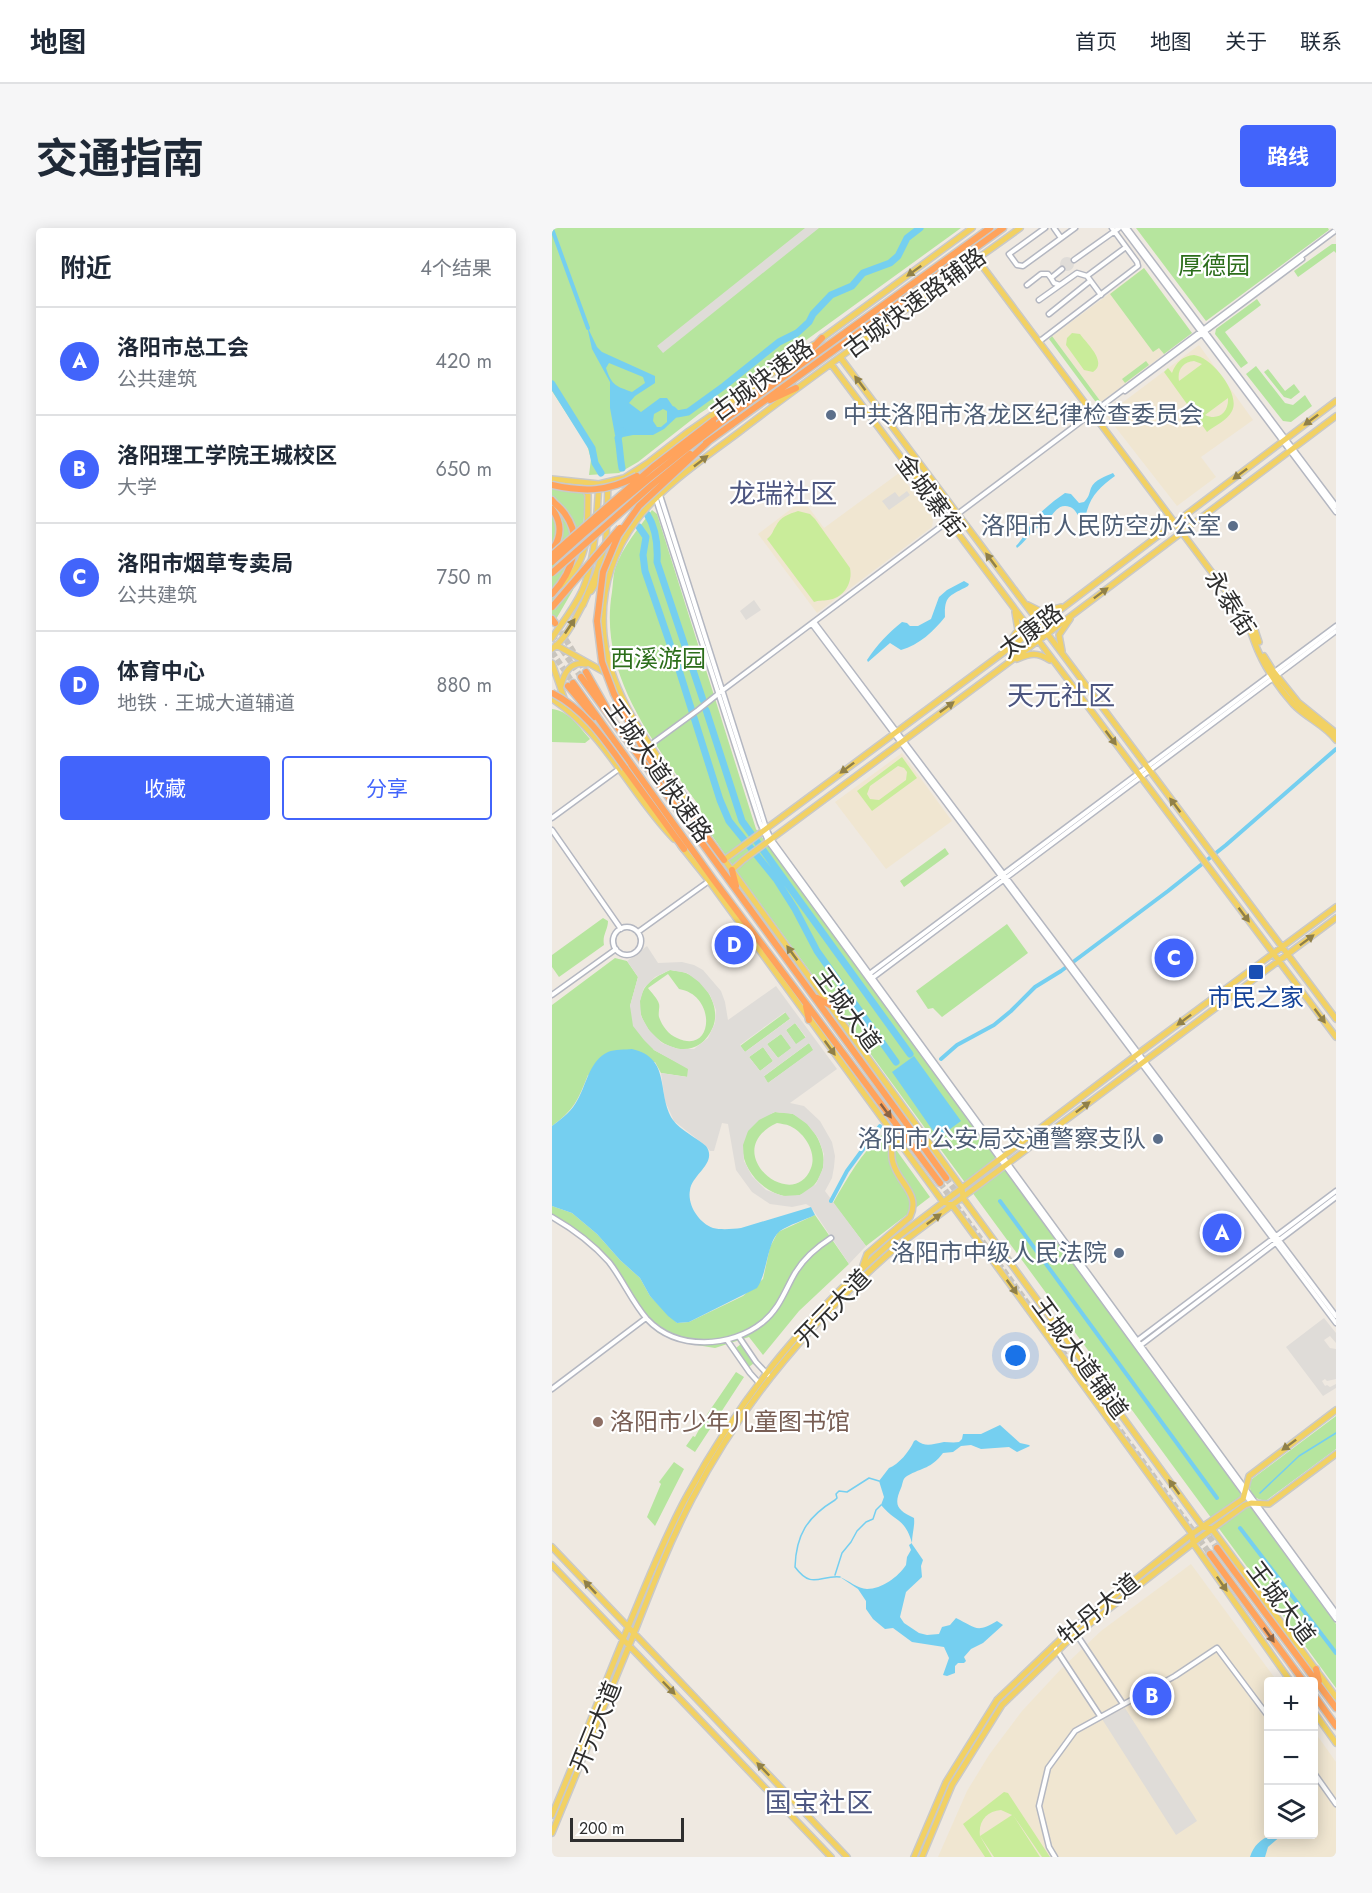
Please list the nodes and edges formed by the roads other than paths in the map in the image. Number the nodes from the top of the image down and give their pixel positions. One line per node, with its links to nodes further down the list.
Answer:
1 (972, 228): 25 (main road, 古城快速路辅路, one-way to 25)
2 (990, 228): 29 (highway, 古城快速路)
3 (1002, 228): 32 (highway, 古城快速路)
4 (1020, 228): 13 (main road, 古城快速路辅路)
5 (1046, 228): 11 (street)
6 (1054, 228): 11 (street)
7 (1075, 228): 11 (street)
8 (1123, 228): 9 (street); 24 (street)
9 (1113, 230): 12 (street); 14 (street)
10 (1336, 232): 24 (street)
11 (1061, 238)
12 (1126, 247): 16 (street); 21 (street)
13 (978, 258): 26 (main road, 永泰街); 27 (main road, 古城快速路辅路)
14 (1074, 260)
15 (1062, 269): 17 (street)
16 (1087, 276): 18 (street); 20 (street)
17 (1051, 278): 19 (street); 20 (street)
18 (1090, 281): 21 (street); 23 (street)
19 (1027, 285)
20 (1060, 285): 22 (street)
21 (1101, 295): 26 (street)
22 (1039, 300)
23 (1049, 314)
24 (1203, 331): 33 (street); 36 (street)
25 (822, 338): 29 (highway); 41 (main road, 古城快速路辅路)
26 (1040, 340): 33 (main road, 永泰街)
27 (840, 357): 28 (main road, 古城快速路辅路); 50 (main road, 金城寨街, one-way to 27)
28 (831, 364): 30 (main road, 古城快速路辅路); 52 (main road, 金城寨街)
29 (784, 376): 38 (highway, bridge); 57 (highway, 古城快速路, bridge)
30 (796, 388): 32 (highway); 44 (main road, 古城快速路辅路, one-way to 30)
31 (1336, 401): 36 (main road, 太康路, one-way to 36)
32 (754, 409): 35 (highway, 古城快速路, bridge)
33 (1094, 413): 50 (street); 51 (main road, 永泰街)
34 (1336, 416): 37 (main road, 太康路)
35 (709, 441): 46 (highway, bridge); 58 (highway, 古城快速路, bridge)
36 (1285, 441): 37 (street); 51 (main road, 太康路, one-way to 51)
37 (1292, 450): 47 (street); 49 (street); 53 (main road, 太康路)
38 (653, 467): 43 (highway, bridge); 56 (highway, bridge)
39 (552, 479): 40 (main road, 古城快速路辅路)
40 (574, 482): 42 (main road, 古城快速路辅路); 59 (main road)
41 (608, 482): 42 (main road, 古城快速路辅路); 62 (main road)
42 (599, 484): 75 (main road)
43 (552, 485)
44 (658, 497): 55 (main road, 古城快速路辅路); 90 (street)
45 (552, 500): 59 (highway)
46 (639, 506): 64 (highway, bridge); 106 (highway, bridge)
47 (1336, 506)
48 (552, 509): 54 (highway)
49 (1336, 512)
50 (958, 516): 52 (street); 63 (main road, 金城寨街, one-way to 50)
51 (1176, 522): 53 (main road, 永泰街); 61 (main road, 太康路)
52 (949, 523): 65 (main road, 金城寨街); 69 (street)
53 (1183, 531): 66 (main road, 太康路, one-way to 53); 87 (main road, 永泰街)
54 (552, 550)
55 (618, 550): 62 (main road); 88 (main road, 古城快速路辅路)
56 (552, 555)
57 (552, 562)
58 (552, 573)
59 (559, 587): 60 (highway)
60 (552, 594)
61 (1067, 604): 63 (main road); 67 (main road, 太康路)
62 (583, 605): 78 (main road, one-way to 62)
63 (1025, 605): 65 (main road); 70 (main road, 金城寨街)
64 (552, 607)
65 (1015, 611): 73 (main road, 金城寨街); 80 (main road)
66 (1074, 613): 68 (main road, 太康路); 81 (main road)
67 (1054, 614): 68 (main road); 70 (main road, 太康路)
68 (1061, 623): 74 (main road, 太康路)
69 (814, 624): 90 (street); 94 (street)
70 (1040, 625): 73 (main road, 太康路); 74 (main road, 金城寨街)
71 (1336, 626): 87 (street)
72 (1336, 631): 87 (street)
73 (1031, 632): 76 (main road, 金城寨街); 77 (main road, 太康路)
74 (1047, 634): 76 (main road, 太康路); 81 (main road, 金城寨街)
75 (552, 639): 78 (main road)
76 (1038, 640): 79 (main road, 太康路); 82 (main road, 金城寨街)
77 (1017, 642): 79 (main road); 80 (main road, 太康路)
78 (554, 648): 85 (main road)
79 (1024, 651): 84 (main road, 太康路)
80 (1002, 653): 94 (main road, 太康路)
81 (1063, 655): 82 (main road); 98 (main road, 金城寨街)
82 (1054, 662): 84 (main road); 99 (main road, 金城寨街, one-way to 99)
83 (552, 663): 89 (main road)
84 (1007, 663): 96 (main road, 太康路, one-way to 84)
85 (590, 665): 88 (main road); 89 (main road)
86 (583, 675): 103 (highway, 王城大道快速路)
87 (1274, 675): 95 (main road, 永泰街); 101 (street)
88 (614, 678): 97 (main road, 古城快速路辅路)
89 (567, 686): 93 (main road); 104 (highway, 王城大道快速路)
90 (722, 692): 97 (street); 107 (street)
91 (552, 693): 100 (highway, bridge)
92 (552, 699): 93 (main road)
93 (567, 709): 100 (main road)
94 (895, 732): 96 (street); 107 (main road, 太康路, one-way to 107)
95 (1335, 735)
96 (902, 741): 109 (main road, 太康路); 113 (street)
97 (649, 745): 111 (main road)
98 (1136, 753): 99 (main road); 101 (main road, 金城寨街)
99 (1127, 759): 102 (main road, 金城寨街)
100 (622, 768): 105 (street); 110 (highway)
101 (1148, 769): 102 (street); 120 (main road, 金城寨街, one-way to 101)
102 (1139, 775): 113 (street); 122 (main road, 金城寨街, one-way to 122)
103 (664, 790): 106 (highway); 111 (highway, 王城大道快速路)
104 (655, 798): 110 (highway); 114 (highway, 王城大道快速路)
105 (552, 818)
106 (694, 821): 111 (highway)
107 (764, 829): 109 (street); 111 (main road, 太康路)
108 (552, 830): 118 (street)
109 (767, 842): 112 (main road, 太康路); 125 (street)
110 (684, 849): 114 (main road)
111 (721, 862): 112 (main road); 115 (highway, 王城大道)
112 (732, 870): 115 (highway); 129 (main road, one-way to 112)
113 (1004, 877): 125 (street); 133 (street)
114 (711, 880): 119 (street); 128 (highway, 王城大道); 131 (main road)
115 (737, 890): 127 (highway, 王城大道)
116 (1336, 907): 120 (main road, 开元大道)
117 (1336, 918): 123 (main road, 开元大道, one-way to 117)
118 (621, 929): 119 (street); 121 (street)
119 (638, 932): 121 (street)
120 (1281, 948): 122 (main road, 开元大道); 123 (main road)
121 (616, 949): 126 (street)
122 (1273, 954): 124 (main road); 133 (main road, 开元大道, one-way to 133)
123 (1287, 955): 124 (main road, 开元大道); 130 (main road)
124 (1279, 962): 132 (main road, one-way to 132); 134 (main road, 开元大道)
125 (869, 977): 136 (street)
126 (552, 995)
127 (814, 996): 129 (highway); 138 (highway, 王城大道)
128 (805, 1003): 131 (highway); 139 (highway, 王城大道, one-way to 139)
129 (830, 1005): 140 (main road)
130 (1336, 1019)
131 (809, 1020): 135 (main road, one-way to 135)
132 (1336, 1037)
133 (1137, 1055): 134 (street); 136 (main road, 开元大道)
134 (1143, 1062): 137 (main road, 开元大道, one-way to 134); 148 (street)
135 (892, 1132): 144 (main road); 149 (main road)
136 (1002, 1159): 137 (street); 140 (main road, 开元大道)
137 (1006, 1165): 143 (main road, 开元大道); 155 (street)
138 (946, 1178)
139 (940, 1183)
140 (962, 1188): 143 (main road); 144 (main road, 开元大道)
141 (1336, 1191): 148 (street)
142 (1336, 1197): 148 (street)
143 (963, 1198): 145 (main road, 开元大道); 163 (main road, 王城大道辅道, one-way to 143)
144 (943, 1202): 145 (main road); 149 (main road, 开元大道)
145 (952, 1205): 156 (main road, 开元大道, one-way to 145); 165 (main road, 王城大道辅道, one-way to 165)
146 (552, 1217): 151 (street)
147 (831, 1238): 153 (street)
148 (1276, 1239): 150 (street); 152 (street); 155 (street)
149 (862, 1268): 156 (main road, 开元大道)
150 (1336, 1316)
151 (646, 1318): 154 (street); 158 (street)
152 (1336, 1323)
153 (739, 1337): 154 (street); 156 (street)
154 (727, 1340): 157 (street)
155 (1138, 1344): 161 (street)
156 (768, 1375): 157 (main road, 开元大道)
157 (761, 1384): 173 (main road, 开元大道); 175 (main road, 开元大道)
158 (552, 1389)
159 (1336, 1410): 161 (main road, 牡丹大道, one-way to 161)
160 (1336, 1454): 162 (main road, 牡丹大道)
161 (1245, 1492): 162 (street); 163 (main road, 牡丹大道)
162 (1254, 1503): 164 (main road, 牡丹大道); 171 (street); 172 (street)
163 (1203, 1527): 164 (main road); 165 (main road, 牡丹大道)
164 (1212, 1529): 166 (main road, 牡丹大道); 179 (main road)
165 (1192, 1534): 166 (main road, 王城大道辅道); 174 (main road, 牡丹大道)
166 (1193, 1543): 174 (main road, 牡丹大道); 180 (main road, 王城大道辅道, one-way to 180)
167 (552, 1547): 173 (main road, one-way to 167)
168 (1217, 1548): 182 (highway, 王城大道)
169 (1210, 1554): 181 (highway, 王城大道, one-way to 181)
170 (552, 1565): 176 (main road)
171 (1336, 1613)
172 (1336, 1619)
173 (628, 1628): 175 (main road); 176 (main road, 开元大道)
174 (1075, 1632): 178 (main road, 牡丹大道); 185 (street)
175 (633, 1634): 177 (main road, 开元大道); 197 (main road, one-way to 175)
176 (623, 1639): 177 (main road); 194 (main road, 开元大道)
177 (628, 1646): 195 (main road, 开元大道); 196 (main road, one-way to 196)
178 (1056, 1648): 188 (street); 198 (main road, 牡丹大道); 199 (main road, 牡丹大道)
179 (1316, 1669): 182 (highway); 183 (main road)
180 (1287, 1677)
181 (1300, 1677)
182 (1321, 1688): 186 (highway, 王城大道)
183 (1336, 1697)
184 (1318, 1701): 190 (highway)
185 (1122, 1704): 187 (street); 188 (street)
186 (1336, 1708)
187 (1264, 1709)
188 (1100, 1716): 200 (street)
189 (1318, 1718): 191 (main road)
190 (1335, 1726)
191 (1336, 1743)
192 (1318, 1779): 193 (street)
193 (1336, 1804)
194 (552, 1815)
195 (552, 1833)
196 (831, 1857)
197 (847, 1857)
198 (914, 1857)
199 (922, 1857)
200 (1055, 1857)

